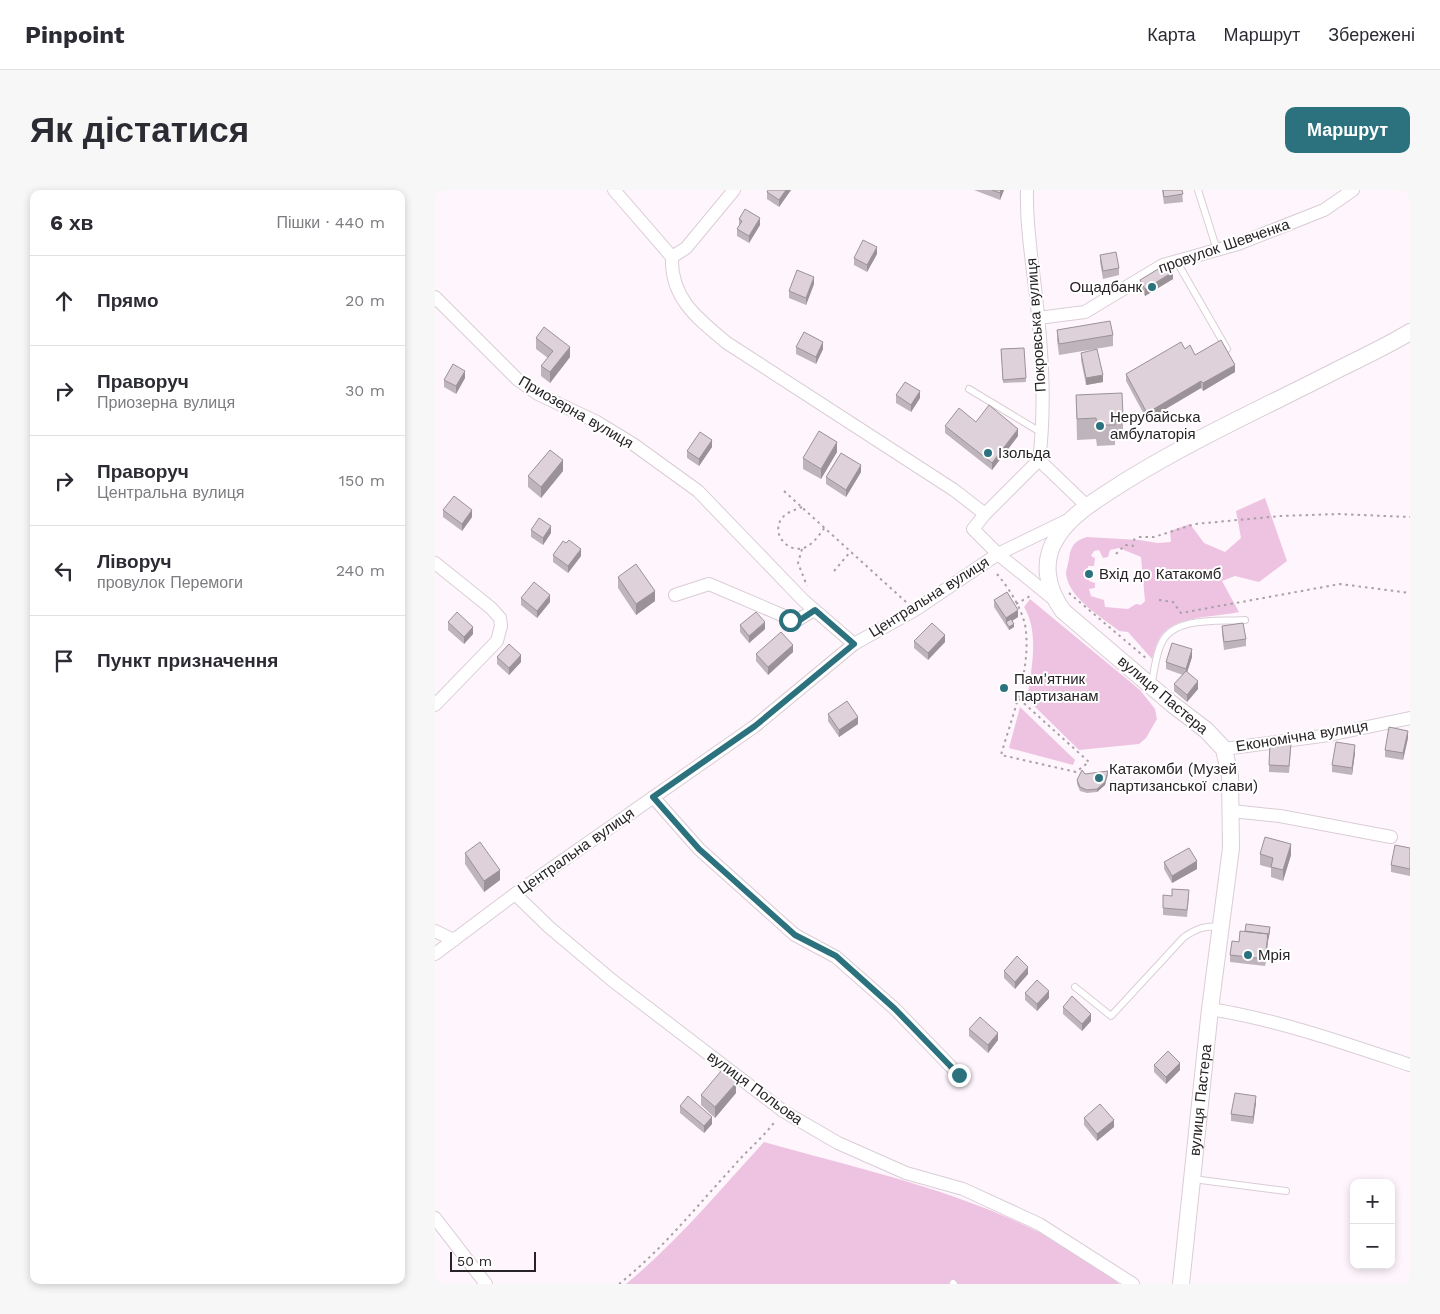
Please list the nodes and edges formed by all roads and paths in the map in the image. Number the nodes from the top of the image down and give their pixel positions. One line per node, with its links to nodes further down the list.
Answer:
1 (614, 190): 7 (street)
2 (734, 190): 7 (street)
3 (1027, 190): 10 (street, Покровська вулиця)
4 (1199, 190): 6 (lane)
5 (1353, 190): 6 (street, провулок Шевченка)
6 (1217, 250): 8 (street, провулок Шевченка)
7 (672, 257): 19 (street)
8 (1177, 262): 10 (street, провулок Шевченка); 12 (lane)
9 (435, 297): 39 (street, Приозерна вулиця)
10 (1038, 318): 14 (street, Покровська вулиця)
11 (1410, 332): 18 (street, вулиця Пастера)
12 (1227, 349)
13 (969, 389): 14 (lane)
14 (1042, 433): 15 (street, Покровська вулиця)
15 (1039, 460): 18 (street); 19 (street)
16 (784, 491): 17 (path)
17 (802, 507): 21 (path); 24 (path)
18 (1081, 512): 26 (street, Центральна вулиця); 37 (street, вулиця Пастера)
19 (985, 514): 26 (street)
20 (1410, 517): 23 (path)
21 (825, 527): 24 (path); 25 (path)
22 (1135, 536): 27 (path)
23 (1139, 537)
24 (802, 549): 32 (path)
25 (851, 552): 29 (path); 40 (path)
26 (998, 554): 37 (street); 40 (street, Центральна вулиця)
27 (1116, 554)
28 (435, 563): 46 (street)
29 (834, 571)
30 (997, 574): 38 (path)
31 (1065, 587): 43 (path)
32 (808, 588)
33 (1410, 593): 36 (path)
34 (675, 595): 39 (street)
35 (1030, 596): 38 (path)
36 (1159, 600)
37 (1056, 601): 44 (street, вулиця Пастера)
38 (1016, 604): 45 (path)
39 (815, 610): 42 (street, Приозерна вулиця)
40 (915, 610): 42 (street, Центральна вулиця)
41 (1245, 620): 43 (lane)
42 (854, 644): 49 (street, Центральна вулиця)
43 (1156, 668): 44 (lane)
44 (1151, 686): 48 (street, вулиця Пастера)
45 (1017, 697): 45 (path)
46 (435, 705)
47 (1410, 718): 48 (street, Економічна вулиця)
48 (1224, 749): 50 (street, вулиця Пастера)
49 (653, 797): 52 (street, Центральна вулиця); 60 (street)
50 (1232, 811): 51 (street); 53 (street, вулиця Пастера)
51 (1391, 837)
52 (515, 894): 55 (street, Центральна вулиця); 61 (street, вулиця Польова)
53 (1220, 927): 57 (lane); 58 (street, вулиця Пастера)
54 (435, 931): 55 (street)
55 (453, 940): 56 (street, Центральна вулиця)
56 (435, 954)
57 (1075, 987)
58 (1210, 1009): 59 (street); 62 (street, вулиця Пастера)
59 (1410, 1065)
60 (959, 1075)
61 (783, 1111): 66 (path); 67 (street, вулиця Польова)
62 (1192, 1179): 63 (lane); 68 (street, вулиця Пастера)
63 (1286, 1191)
64 (435, 1218): 65 (street)
65 (486, 1284)
66 (619, 1284)
67 (1133, 1284)
68 (1181, 1284)

